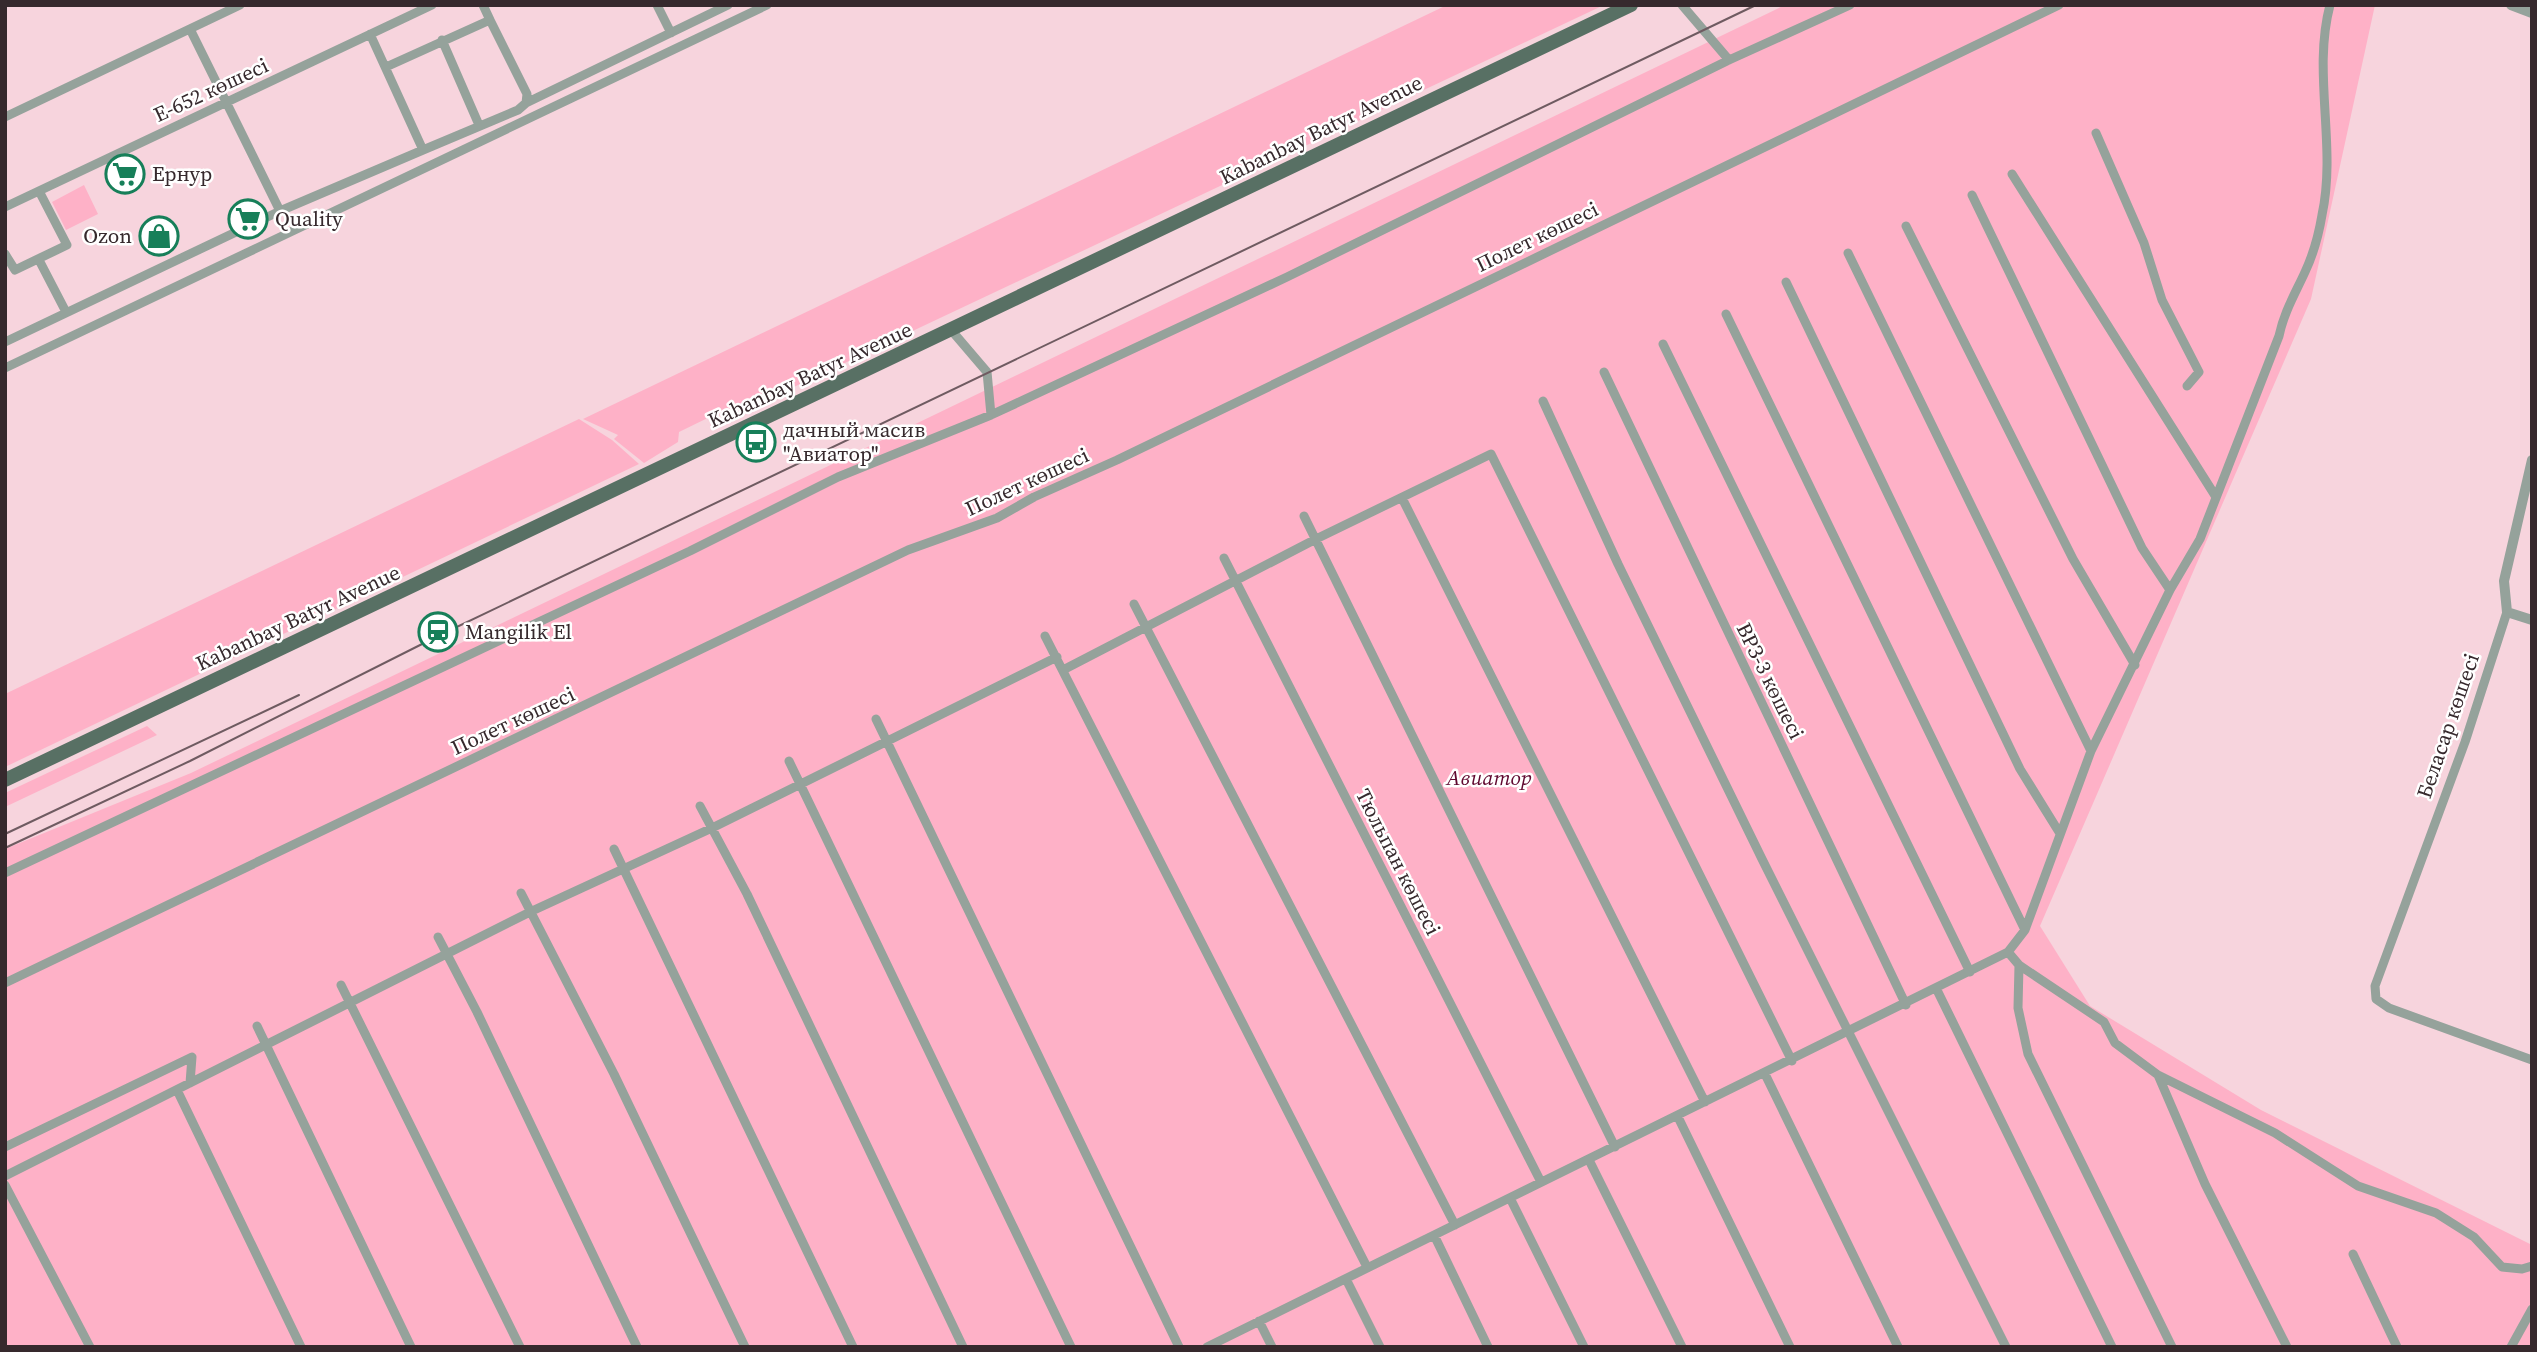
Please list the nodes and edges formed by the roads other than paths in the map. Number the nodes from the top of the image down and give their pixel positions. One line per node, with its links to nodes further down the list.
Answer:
1 (240, 5): 15 (street)
2 (432, 5): 17 (street, Е-652 көшесі)
3 (483, 5): 14 (street)
4 (657, 5): 16 (street)
5 (728, 5): 16 (street)
6 (767, 5): 42 (street)
7 (1631, 5): 39 (main road, Kabanbay Batyr Avenue)
8 (1682, 5): 19 (street)
9 (1850, 5): 19 (street)
10 (2059, 5): 83 (street, Полет көшесі)
11 (2330, 5): 48 (street)
12 (2511, 5): 13 (street)
13 (2532, 13)
14 (490, 20): 18 (street); 22 (street)
15 (190, 29): 21 (street); 23 (street)
16 (671, 33): 22 (street)
17 (370, 34): 20 (street); 21 (street, Е-652 көшесі)
18 (442, 40): 20 (street); 24 (street)
19 (1729, 60): 46 (street)
20 (386, 67): 26 (street)
21 (226, 102): 28 (street, Е-652 көшесі); 31 (street)
22 (526, 103): 24 (street)
23 (5, 117)
24 (479, 125): 26 (street)
25 (2096, 133): 44 (street)
26 (423, 150): 31 (street)
27 (2011, 174): 48 (street)
28 (39, 191): 30 (street, Е-652 көшесі); 35 (street)
29 (1972, 195): 54 (street)
30 (5, 207)
31 (280, 211): 37 (street)
32 (1906, 226): 61 (street)
33 (1848, 253): 65 (street)
34 (5, 254): 35 (street)
35 (39, 260): 37 (street)
36 (1786, 282): 71 (street)
37 (66, 312): 40 (street)
38 (1726, 314): 77 (street)
39 (952, 331): 46 (street); 67 (main road, Kabanbay Batyr Avenue)
40 (5, 342)
41 (1663, 344): 82 (street)
42 (5, 368)
43 (1604, 372): 87 (street, ВРЗ-3 көшесі)
44 (2187, 386)
45 (1543, 401): 89 (street)
46 (991, 415): 74 (street)
47 (2532, 460): 56 (street, Беласар көшесі)
48 (2216, 497): 54 (street)
49 (1402, 498): 51 (street); 92 (street); 97 (street)
50 (1304, 516): 51 (street)
51 (1316, 539): 53 (street); 100 (street)
52 (1224, 558): 53 (street, Тюльпан көшесі)
53 (1238, 582): 58 (street); 103 (street, Тюльпан көшесі)
54 (2170, 590): 61 (street)
55 (1134, 604): 58 (street)
56 (2507, 612): 57 (street); 91 (street, Беласар көшесі)
57 (2532, 620)
58 (1148, 628): 62 (street); 106 (street)
59 (1045, 636): 60 (street)
60 (1057, 657): 62 (street); 64 (street)
61 (2135, 665): 65 (street)
62 (1063, 670): 110 (street)
63 (876, 719): 64 (street)
64 (889, 742): 68 (street); 123 (street)
65 (2091, 751): 71 (street)
66 (789, 761): 68 (street)
67 (5, 780)
68 (800, 782): 70 (street); 122 (street)
69 (700, 806): 70 (street)
70 (712, 828): 73 (street); 121 (street)
71 (2059, 832): 77 (street)
72 (614, 849): 73 (street)
73 (624, 869): 76 (street); 120 (street)
74 (5, 873)
75 (521, 894): 76 (street)
76 (531, 911): 80 (street); 119 (street)
77 (2025, 930): 79 (street)
78 (438, 937): 80 (street)
79 (2008, 952): 81 (street); 82 (street)
80 (445, 956): 86 (street); 118 (street)
81 (2019, 965): 94 (street); 134 (street)
82 (1970, 972): 85 (street)
83 (5, 982)
84 (341, 985): 86 (street)
85 (1937, 990): 87 (street); 133 (street)
86 (350, 1004): 90 (street); 117 (street)
87 (1906, 1005): 89 (street)
88 (257, 1026): 90 (street)
89 (1850, 1032): 92 (street); 132 (street)
90 (265, 1044): 95 (street); 116 (street)
91 (2532, 1060)
92 (1792, 1061): 93 (street)
93 (1765, 1074): 97 (street); 131 (street)
94 (2158, 1075): 109 (street); 135 (street)
95 (190, 1083): 96 (street); 99 (street)
96 (177, 1090): 102 (street); 115 (street)
97 (1705, 1102): 98 (street)
98 (1678, 1117): 100 (street); 130 (street)
99 (5, 1147)
100 (1615, 1147): 101 (street)
101 (1589, 1160): 103 (street); 129 (street)
102 (5, 1176)
103 (1541, 1182): 105 (street)
104 (5, 1185): 114 (street)
105 (1510, 1198): 106 (street); 128 (street)
106 (1455, 1225): 107 (street)
107 (1435, 1237): 110 (street); 127 (street)
108 (2353, 1254): 136 (street)
109 (2532, 1266)
110 (1367, 1268): 111 (street)
111 (1346, 1279): 113 (street); 126 (street)
112 (2532, 1309): 137 (street)
113 (1259, 1321): 124 (street); 125 (street)
114 (90, 1347)
115 (301, 1347)
116 (411, 1347)
117 (520, 1347)
118 (637, 1347)
119 (745, 1347)
120 (853, 1347)
121 (963, 1347)
122 (1071, 1347)
123 (1179, 1347)
124 (1207, 1347)
125 (1272, 1347)
126 (1380, 1347)
127 (1489, 1347)
128 (1584, 1347)
129 (1682, 1347)
130 (1790, 1347)
131 (1898, 1347)
132 (2006, 1347)
133 (2112, 1347)
134 (2172, 1347)
135 (2287, 1347)
136 (2397, 1347)
137 (2511, 1347)

